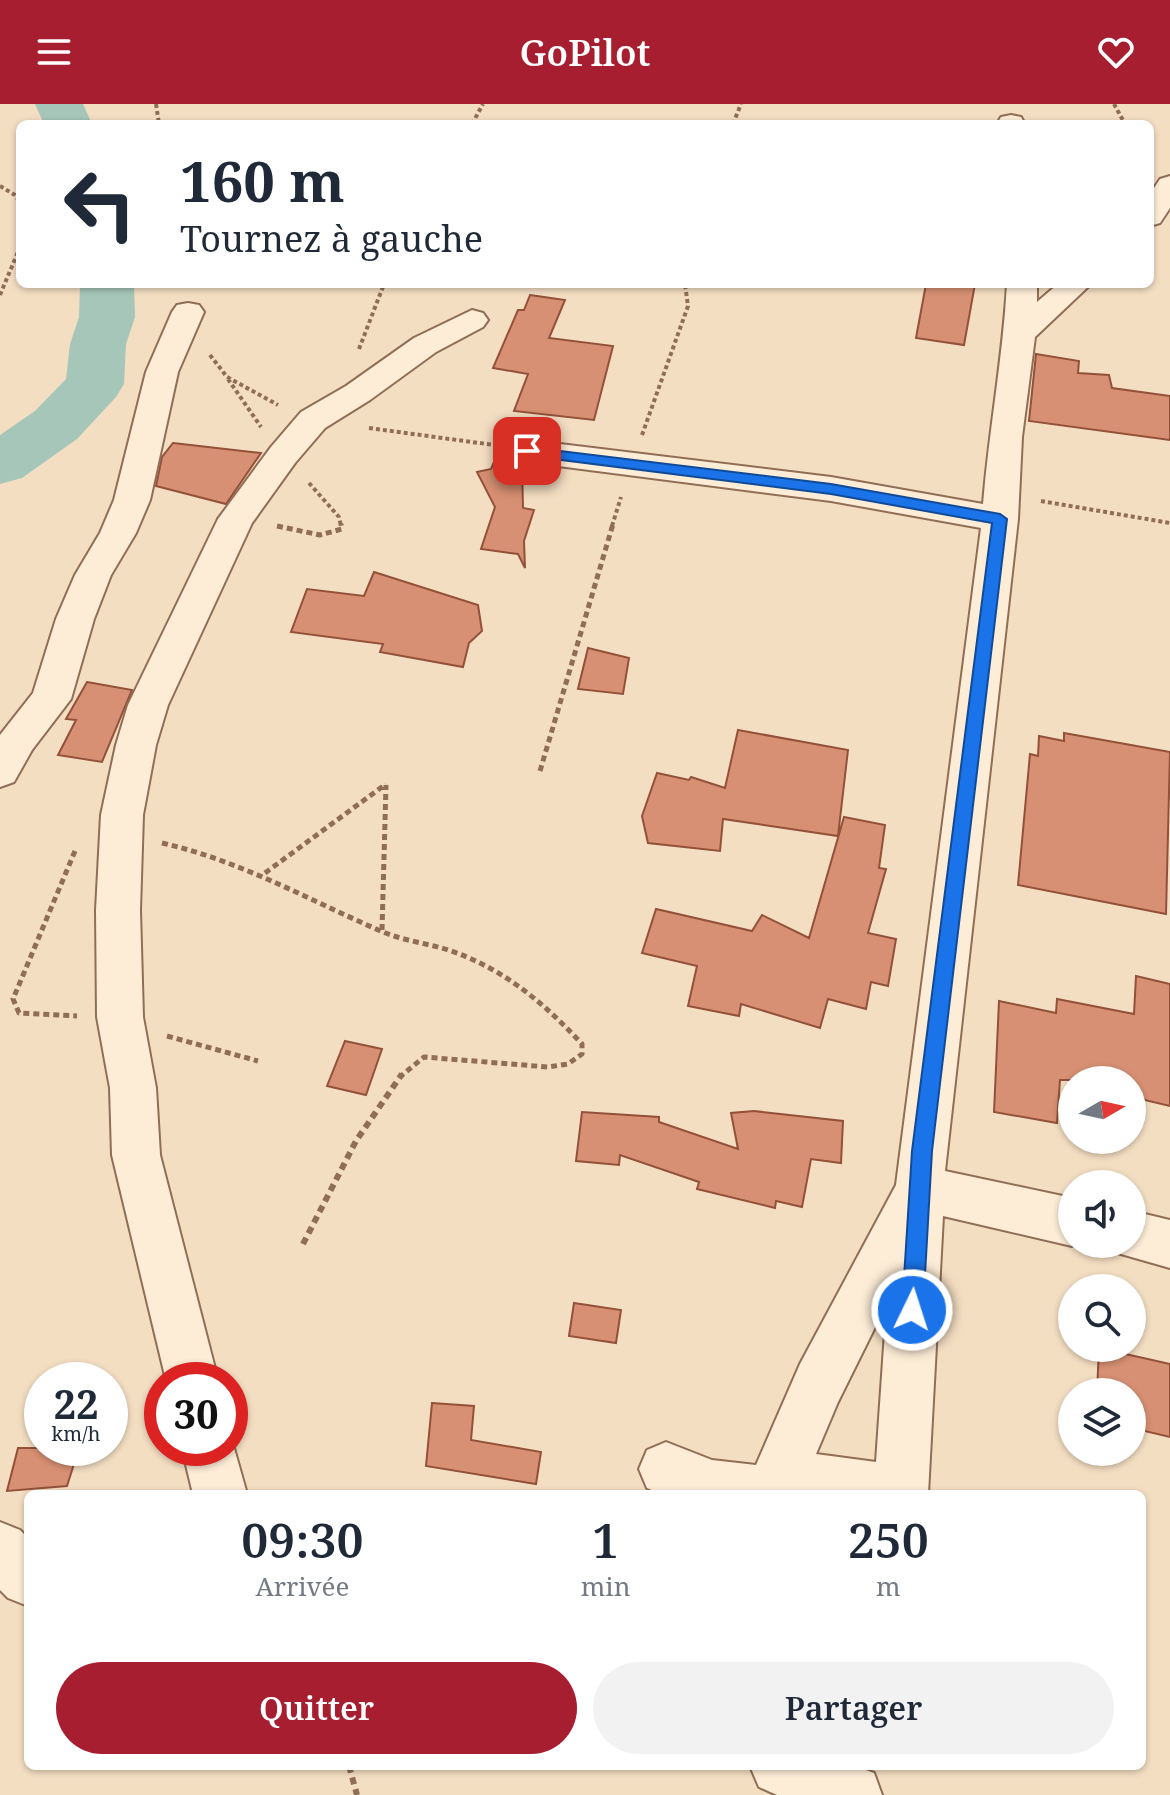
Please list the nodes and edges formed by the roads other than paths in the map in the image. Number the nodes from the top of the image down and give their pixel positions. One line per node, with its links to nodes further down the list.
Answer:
1 (1170, 185): 2 (street)
2 (1154, 211)
3 (1022, 288): 7 (street)
4 (1072, 288): 7 (street)
5 (188, 312): 10 (street)
6 (472, 320): 15 (street)
7 (1020, 334): 9 (street)
8 (527, 451): 9 (street)
9 (1001, 507): 11 (street)
10 (0, 771)
11 (920, 1188): 12 (street); 20 (street); 23 (street)
12 (1058, 1219)
13 (1146, 1238): 14 (street)
14 (1170, 1244)
15 (188, 1362)
16 (213, 1466): 18 (street)
17 (666, 1469): 19 (street)
18 (219, 1490)
19 (737, 1490)
20 (772, 1490)
21 (781, 1490): 22 (street)
22 (880, 1490)
23 (901, 1490)
24 (0, 1550): 25 (street)
25 (24, 1574)
26 (868, 1770): 27 (street)
27 (865, 1795)

